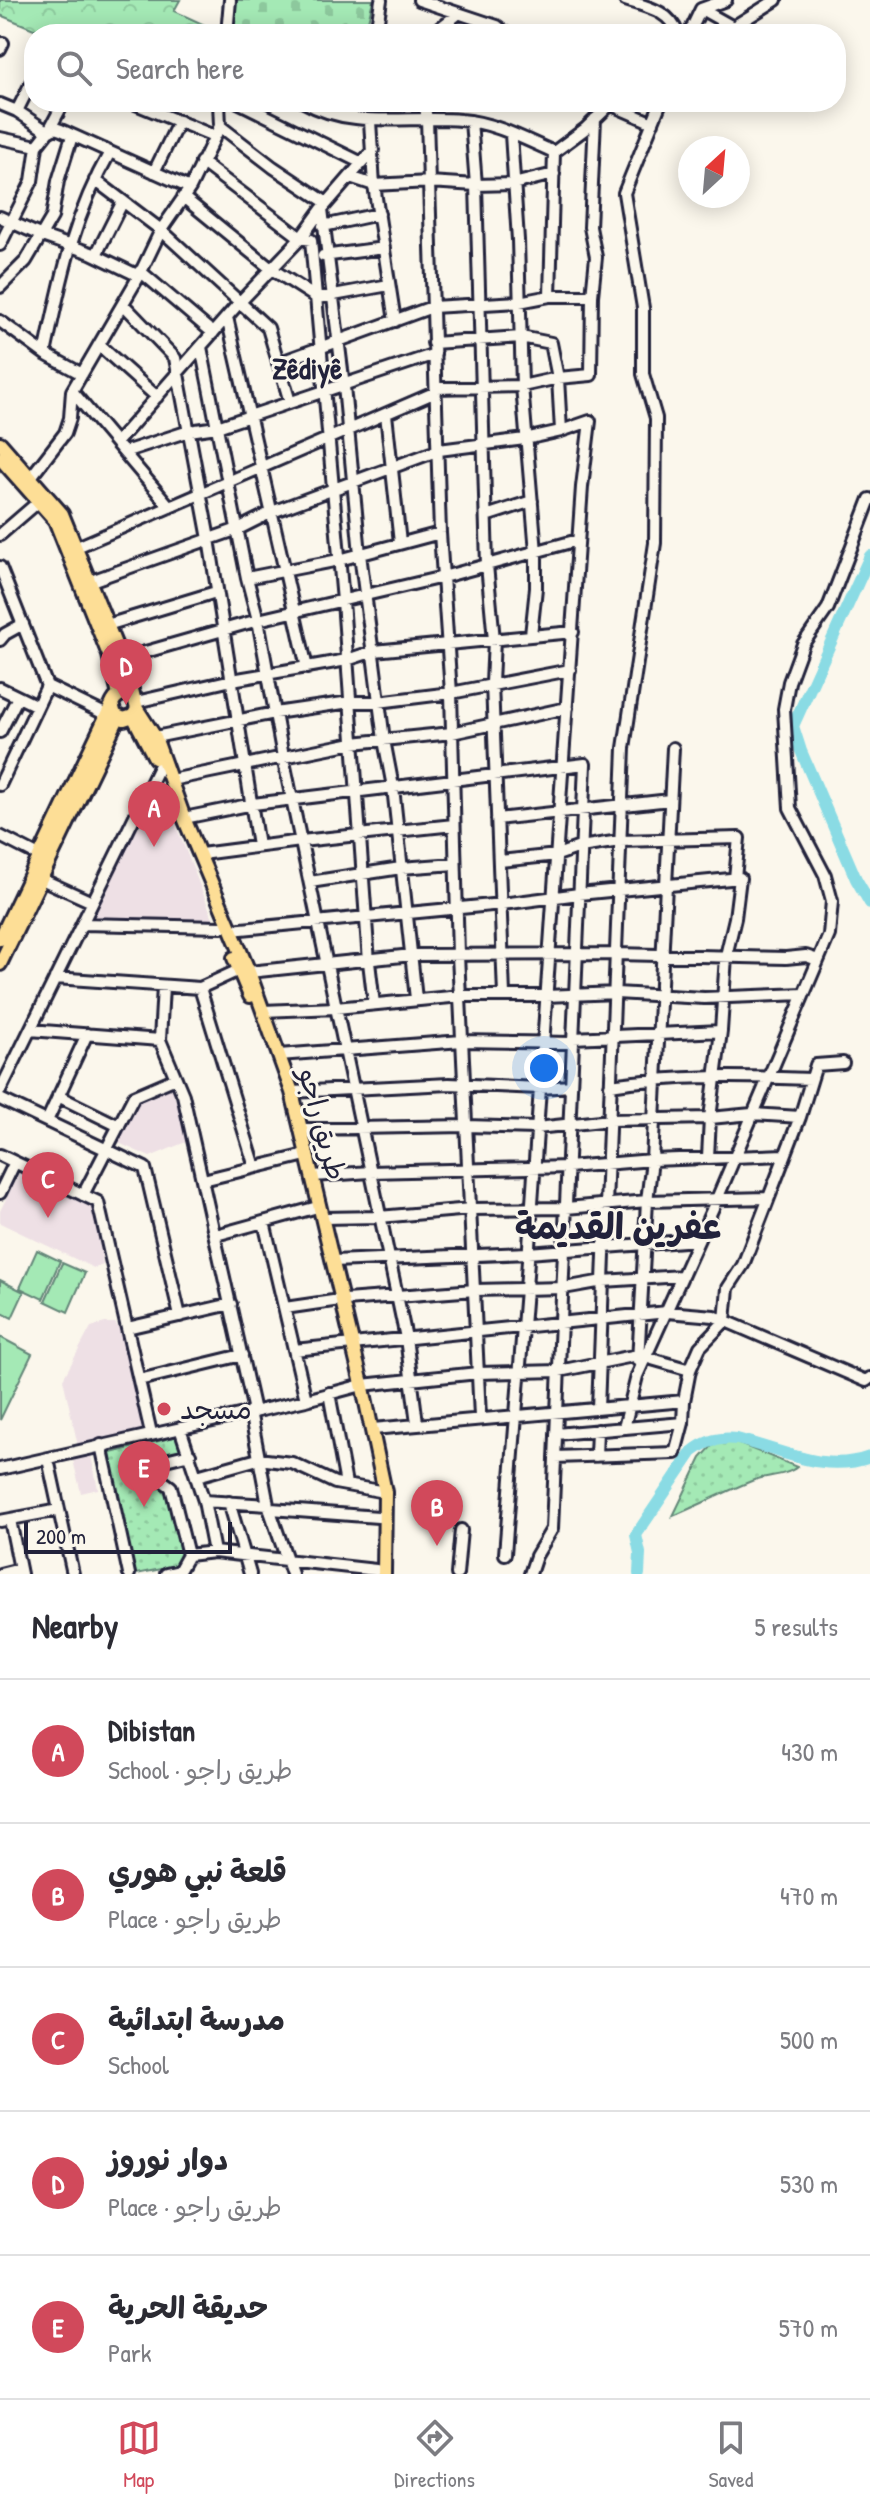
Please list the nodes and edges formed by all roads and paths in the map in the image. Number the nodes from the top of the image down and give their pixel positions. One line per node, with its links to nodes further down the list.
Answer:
1 (230, 0): 11 (street)
2 (381, 0): 12 (street)
3 (419, 0): 10 (street)
4 (625, 0): 9 (street)
5 (656, 0): 9 (street)
6 (726, 0): 8 (street)
7 (774, 0): 18 (street)
8 (701, 9): 16 (street); 17 (street)
9 (664, 13): 15 (street)
10 (458, 14): 13 (street); 14 (street)
11 (228, 24)
12 (377, 24)
13 (445, 24)
14 (490, 24)
15 (674, 24)
16 (694, 24)
17 (728, 24)
18 (738, 24)
19 (24, 97): 21 (street)
20 (0, 104): 21 (street)
21 (17, 111): 40 (street)
22 (59, 112): 40 (street)
23 (156, 112): 35 (street)
24 (219, 112): 39 (street)
25 (258, 112): 50 (street)
26 (330, 112): 32 (street)
27 (349, 112): 32 (street)
28 (426, 112): 33 (street)
29 (601, 112): 34 (street)
30 (629, 112): 38 (street)
31 (657, 112): 38 (street)
32 (348, 116): 36 (street)
33 (427, 119): 36 (street); 37 (street); 55 (street)
34 (595, 119): 48 (street); 81 (street)
35 (179, 121): 43 (street); 51 (street)
36 (370, 121): 46 (street)
37 (471, 121): 41 (street); 58 (street)
38 (653, 123): 208 (street)
39 (220, 126): 43 (street); 61 (street)
40 (48, 132): 42 (street); 45 (street)
41 (511, 134): 48 (street); 56 (street)
42 (72, 136): 47 (street); 67 (street)
43 (214, 136): 49 (street)
44 (0, 138): 45 (street)
45 (37, 146): 64 (street)
46 (373, 150): 50 (street); 57 (street)
47 (110, 152): 51 (street); 54 (street)
48 (554, 152): 52 (street)
49 (201, 162): 59 (street); 68 (street)
50 (362, 163): 53 (street)
51 (154, 172): 59 (street)
52 (554, 174): 56 (street); 80 (street)
53 (350, 177): 57 (street); 61 (street)
54 (95, 180): 60 (street); 69 (street)
55 (429, 182): 57 (street); 58 (street); 87 (street)
56 (513, 184): 58 (street); 83 (street)
57 (374, 185): 62 (street)
58 (476, 185): 86 (street)
59 (187, 193): 66 (street); 75 (street)
60 (123, 201): 66 (street); 72 (street)
61 (324, 206): 65 (street); 68 (street)
62 (379, 214): 65 (street); 71 (street)
63 (0, 217): 64 (street)
64 (13, 221): 67 (street); 70 (street)
65 (323, 226): 73 (street)
66 (161, 230): 76 (street); 84 (street)
67 (42, 236): 69 (street); 78 (street)
68 (301, 238): 74 (street); 75 (street)
69 (69, 244): 72 (street); 99 (street)
70 (0, 245)
71 (384, 248): 73 (street); 77 (street)
72 (96, 255): 76 (street)
73 (327, 255): 74 (street); 79 (street)
74 (313, 257): 82 (street)
75 (270, 268): 82 (street); 84 (street)
76 (140, 274): 85 (street); 91 (street)
77 (389, 285): 79 (street); 90 (street)
78 (0, 287)
79 (331, 295): 82 (street); 94 (street)
80 (550, 296): 81 (street); 83 (street)
81 (592, 296): 103 (street)
82 (317, 298): 97 (street)
83 (519, 302): 86 (street); 92 (street)
84 (239, 303): 88 (street); 100 (street)
85 (123, 304): 95 (street); 101 (street)
86 (479, 304): 87 (street); 93 (street)
87 (432, 307): 90 (street); 98 (street)
88 (227, 317): 91 (street); 113 (street)
89 (0, 321): 99 (street)
90 (395, 321): 94 (street)
91 (213, 333): 96 (street)
92 (521, 337): 93 (street); 103 (street); 105 (street)
93 (479, 340): 98 (street); 106 (street)
94 (338, 341): 97 (street); 104 (street)
95 (99, 345): 102 (street); 110 (street)
96 (201, 347): 101 (street); 114 (street)
97 (321, 348): 100 (street); 107 (street)
98 (434, 348): 104 (street); 108 (street)
99 (45, 354): 102 (street)
100 (278, 363): 111 (street)
101 (178, 372): 110 (street); 116 (street)
102 (82, 374): 109 (street)
103 (558, 378): 105 (street); 117 (street)
104 (344, 386): 107 (street); 115 (street)
105 (522, 386): 106 (street); 119 (street)
106 (481, 387): 108 (street); 121 (street)
107 (326, 390): 111 (street); 118 (street)
108 (436, 390): 112 (street); 123 (street)
109 (72, 391): 122 (street); 127 (street)
110 (157, 397): 122 (street)
111 (290, 402): 113 (street)
112 (386, 414): 115 (street); 126 (street)
113 (250, 415): 114 (street); 125 (street)
114 (217, 427): 116 (street); 128 (street)
115 (347, 430): 118 (street); 129 (street)
116 (189, 431): 122 (street); 131 (street)
117 (561, 431): 119 (street); 142 (street)
118 (330, 437): 125 (street); 130 (street)
119 (525, 439): 121 (street); 134 (street)
120 (0, 443): 127 (main road, طريق راجو)
121 (484, 444): 123 (street); 137 (street)
122 (121, 447): 135 (street)
123 (439, 450): 126 (street); 139 (street)
124 (0, 458): 132 (main road, طريق راجو)
125 (262, 467): 128 (street); 136 (street)
126 (392, 469): 129 (street); 143 (street)
127 (31, 477): 132 (main road, طريق راجو)
128 (229, 481): 131 (street); 138 (street)
129 (353, 483): 130 (street); 146 (street)
130 (334, 490): 136 (street); 147 (street)
131 (200, 494): 135 (street); 141 (street)
132 (43, 498): 140 (street); 144 (main road, طريق راجو); 183 (main road, طريق راجو)
133 (870, 499): 256 (street)
134 (532, 501): 137 (street); 145 (street)
135 (170, 507): 144 (street)
136 (272, 512): 138 (street); 150 (street)
137 (486, 516): 148 (street)
138 (238, 529): 141 (street); 152 (street)
139 (440, 533): 143 (street); 151 (street)
140 (0, 535)
141 (209, 539): 153 (street); 154 (street)
142 (578, 540): 145 (street); 162 (street)
143 (400, 543): 146 (street)
144 (77, 547): 153 (main road, طريق راجو)
145 (536, 552): 148 (street); 163 (street)
146 (360, 554): 147 (street); 155 (street)
147 (339, 560): 150 (street); 156 (street)
148 (487, 565): 151 (street); 165 (street)
149 (0, 567): 159 (street)
150 (283, 571): 152 (street); 157 (street)
151 (443, 577): 155 (street); 166 (street)
152 (247, 578): 158 (street)
153 (91, 581): 160 (main road, طريق راجو)
154 (216, 592): 160 (street); 161 (street)
155 (365, 596): 156 (street); 167 (street)
156 (343, 601): 157 (street); 169 (street)
157 (294, 613): 158 (street); 170 (street)
158 (258, 620): 161 (street); 172 (street)
159 (23, 624): 164 (street); 175 (street)
160 (107, 625): 168 (main road, طريق راجو)
161 (224, 632): 168 (street); 173 (street)
162 (573, 632): 163 (street); 171 (street)
163 (531, 635): 165 (street)
164 (0, 640)
165 (494, 640): 166 (street); 174 (street)
166 (447, 645): 167 (street); 177 (street)
167 (374, 651): 169 (street); 180 (street)
168 (121, 659): 182 (main road, طريق راجو)
169 (347, 660): 170 (street); 179 (street)
170 (307, 668): 172 (street)
171 (570, 670): 174 (street); 184 (street)
172 (267, 675): 173 (street); 185 (street)
173 (232, 680): 182 (street); 186 (street)
174 (492, 683): 177 (street); 187 (street)
175 (47, 686): 181 (street); 183 (street)
176 (0, 688): 178 (street)
177 (451, 693): 180 (street); 189 (street)
178 (18, 697): 181 (street); 188 (street)
179 (350, 702): 180 (street); 185 (street); 192 (street)
180 (378, 702): 191 (street)
181 (37, 706): 198 (street)
182 (135, 706): 183 (main road); 183 (main road); 190 (main road, طريق راجو); 196 (main road, طريق راجو)
183 (114, 708): 212 (main road)
184 (567, 708): 187 (street); 197 (street)
185 (275, 713): 186 (street); 194 (street)
186 (238, 720): 190 (street); 195 (street)
187 (493, 725): 189 (street); 199 (street)
188 (0, 732)
189 (452, 733): 191 (street); 201 (street)
190 (155, 737): 200 (main road, طريق راجو)
191 (384, 740): 192 (street); 203 (street)
192 (353, 743): 194 (street); 204 (street)
193 (673, 748): 206 (street)
194 (283, 757): 195 (street); 205 (street)
195 (245, 764): 200 (street); 207 (street)
196 (159, 767): 238 (street); 246 (main road, طريق راجو)
197 (563, 767): 199 (street); 209 (street); 210 (street)
198 (4, 768): 202 (street)
199 (495, 775): 201 (street); 213 (street)
200 (171, 780): 211 (main road, طريق راجو)
201 (453, 780): 203 (street); 214 (street)
202 (0, 785)
203 (393, 787): 204 (street); 215 (street)
204 (357, 792): 205 (street); 216 (street)
205 (293, 799): 207 (street); 218 (street)
206 (670, 800): 208 (street); 220 (street)
207 (253, 804): 211 (street); 221 (street)
208 (623, 805): 209 (street); 219 (street)
209 (583, 810): 210 (street); 222 (street)
210 (560, 812): 213 (street); 224 (street)
211 (184, 818): 223 (main road, طريق راجو)
212 (62, 819): 225 (main road); 230 (main road)
213 (497, 819): 226 (street)
214 (454, 825): 215 (street); 227 (street)
215 (399, 830): 216 (street); 228 (street)
216 (360, 834): 218 (street); 229 (street)
217 (0, 836): 225 (street)
218 (301, 841): 221 (street); 232 (street)
219 (620, 841): 220 (street); 222 (street); 234 (street)
220 (668, 841): 231 (street); 233 (street)
221 (258, 846): 223 (street)
222 (580, 847): 224 (street); 235 (street)
223 (201, 854): 246 (main road, طريق راجو)
224 (557, 855): 226 (street); 236 (street)
225 (39, 856): 237 (main road)
226 (500, 861): 239 (street)
227 (455, 864): 228 (street); 240 (street)
228 (401, 868): 229 (street); 241 (street)
229 (362, 873): 232 (street); 242 (street)
230 (39, 878): 237 (main road); 238 (street)
231 (735, 878): 233 (street); 255 (street)
232 (310, 882): 243 (street)
233 (666, 885): 234 (street); 254 (street)
234 (619, 891): 235 (street); 249 (street)
235 (579, 894): 236 (street); 252 (street)
236 (553, 897): 239 (street); 248 (street)
237 (24, 900): 244 (main road); 259 (main road)
238 (92, 902): 245 (street)
239 (502, 904): 240 (street); 253 (street)
240 (457, 908): 241 (street); 251 (street)
241 (406, 913): 242 (street); 250 (street)
242 (365, 916): 243 (street); 257 (street)
243 (318, 921): 246 (street); 258 (street)
244 (4, 922): 247 (main road)
245 (82, 924): 246 (street); 261 (street)
246 (227, 928): 260 (main road, طريق راجو)
247 (0, 939)
248 (551, 954): 252 (street); 253 (street); 269 (street)
249 (616, 954): 252 (street); 254 (street); 264 (street)
250 (412, 955): 251 (street); 257 (street); 272 (street)
251 (458, 955): 253 (street); 268 (street)
252 (576, 955): 267 (street)
253 (504, 956): 266 (street)
254 (662, 956): 255 (street); 270 (street)
255 (726, 956): 256 (street); 271 (street)
256 (818, 960): 265 (street)
257 (369, 962): 258 (street); 273 (street)
258 (328, 963): 260 (street); 274 (street)
259 (0, 964)
260 (244, 971): 263 (street); 275 (main road, طريق راجو); 317 (main road, طريق راجو)
261 (55, 978): 262 (street); 276 (street)
262 (163, 986): 263 (street); 281 (street)
263 (200, 988): 323 (street)
264 (616, 993): 267 (street); 270 (street); 280 (street)
265 (804, 994): 271 (street); 289 (street)
266 (504, 995): 268 (street); 269 (street)
267 (575, 995): 269 (street); 283 (street)
268 (461, 996): 272 (street); 282 (street)
269 (546, 996): 284 (street)
270 (660, 996): 271 (street); 279 (street)
271 (724, 997): 277 (street)
272 (416, 999): 273 (street)
273 (374, 1004): 274 (street)
274 (336, 1008): 275 (street); 285 (street)
275 (263, 1011): 286 (main road, طريق راجو)
276 (30, 1030): 278 (street); 298 (street)
277 (721, 1031): 279 (street); 288 (street)
278 (87, 1034): 281 (street); 300 (street)
279 (657, 1034): 280 (street); 291 (street)
280 (614, 1036): 283 (street); 293 (street)
281 (160, 1040): 290 (street)
282 (462, 1041): 284 (street); 285 (street); 294 (street)
283 (572, 1041): 284 (street); 295 (street)
284 (543, 1044): 296 (street)
285 (345, 1050): 286 (street); 297 (street)
286 (279, 1055): 299 (main road, طريق راجو)
287 (843, 1063): 292 (street)
288 (715, 1076): 289 (street); 291 (street); 304 (street)
289 (768, 1077): 292 (street); 302 (street)
290 (176, 1078): 309 (street); 329 (street)
291 (656, 1078): 293 (street); 305 (street)
292 (811, 1079): 303 (street)
293 (610, 1085): 306 (street)
294 (465, 1086): 296 (street); 297 (street); 310 (street)
295 (571, 1086): 296 (street); 308 (street)
296 (540, 1088): 312 (street)
297 (353, 1089): 299 (street); 311 (street)
298 (0, 1091)
299 (292, 1092): 313 (main road, طريق راجو)
300 (58, 1096): 307 (street); 309 (street)
301 (0, 1099): 307 (street)
302 (752, 1114): 303 (street); 304 (street); 318 (street)
303 (800, 1117): 316 (street)
304 (710, 1118): 305 (street); 319 (street)
305 (654, 1119): 306 (street); 320 (street)
306 (610, 1120): 308 (street); 322 (street)
307 (47, 1121): 314 (street)
308 (571, 1125): 312 (street); 324 (street)
309 (119, 1126): 314 (street)
310 (466, 1126): 311 (street); 312 (street); 326 (street)
311 (361, 1127): 313 (street); 327 (street)
312 (537, 1128): 325 (street)
313 (301, 1129): 328 (main road, طريق راجو)
314 (106, 1150): 331 (street); 363 (street)
315 (0, 1155): 321 (street)
316 (784, 1155): 318 (street); 332 (street)
317 (302, 1156): 323 (street); 339 (main road, طريق راجو)
318 (735, 1156): 319 (street); 333 (street)
319 (708, 1157): 320 (street)
320 (652, 1160): 322 (street); 334 (street)
321 (15, 1162): 330 (street); 331 (street)
322 (608, 1163): 324 (street); 335 (street)
323 (255, 1167): 329 (street)
324 (568, 1167): 325 (street); 336 (street)
325 (534, 1168): 326 (street); 338 (street)
326 (468, 1171): 327 (street); 337 (street)
327 (370, 1172): 328 (street); 340 (street)
328 (313, 1176): 339 (main road, طريق راجو)
329 (203, 1180): 342 (street)
330 (0, 1193)
331 (83, 1195): 368 (street)
332 (767, 1198): 333 (street); 365 (street)
333 (717, 1199): 334 (street); 343 (street)
334 (647, 1201): 335 (street); 344 (street)
335 (606, 1204): 336 (street); 345 (street)
336 (566, 1208): 338 (street); 346 (street)
337 (471, 1209): 338 (street); 340 (street); 348 (street)
338 (531, 1209): 347 (street)
339 (318, 1213): 340 (street); 341 (street); 350 (main road, طريق راجو); 358 (main road, طريق راجو)
340 (379, 1217): 349 (street)
341 (264, 1222): 342 (street); 360 (street)
342 (216, 1235): 359 (street)
343 (697, 1240): 344 (street); 351 (street)
344 (644, 1242): 345 (street); 352 (street)
345 (605, 1245): 346 (street); 353 (street)
346 (564, 1250): 347 (street); 354 (street)
347 (528, 1253): 348 (street); 355 (street)
348 (472, 1254): 349 (street); 356 (street)
349 (389, 1257): 350 (street); 357 (street)
350 (333, 1261): 358 (main road, طريق راجو)
351 (682, 1276): 352 (street); 361 (street)
352 (642, 1278): 353 (street); 362 (street)
353 (603, 1281): 354 (street); 364 (street)
354 (564, 1288): 355 (street); 366 (street)
355 (526, 1289): 356 (street); 367 (street)
356 (475, 1290): 357 (street); 369 (street)
357 (395, 1297): 358 (street); 370 (street)
358 (337, 1301): 360 (street); 371 (main road, طريق راجو)
359 (231, 1304): 363 (street); 373 (street)
360 (285, 1308): 372 (street)
361 (667, 1312): 362 (street); 365 (street); 374 (street)
362 (639, 1315): 364 (street); 374 (street)
363 (180, 1316): 368 (street)
364 (600, 1319): 366 (street); 375 (street)
365 (725, 1321): 376 (street); 380 (street)
366 (561, 1322): 367 (street); 377 (street)
367 (523, 1326): 369 (street); 378 (street)
368 (127, 1328): 381 (street)
369 (476, 1331): 370 (street); 379 (street)
370 (406, 1338): 371 (street); 382 (street)
371 (348, 1343): 372 (street); 383 (main road, طريق راجو)
372 (294, 1350): 385 (street)
373 (242, 1355): 381 (street); 389 (street)
374 (642, 1356): 375 (street); 376 (street); 387 (street)
375 (598, 1364): 377 (street); 388 (street)
376 (690, 1370): 386 (street)
377 (559, 1371): 378 (street); 390 (street)
378 (520, 1372): 379 (street); 391 (street)
379 (478, 1373): 382 (street); 392 (street)
380 (870, 1378)
381 (139, 1380): 399 (street)
382 (412, 1380): 383 (street); 393 (street)
383 (359, 1385): 384 (street); 397 (main road, طريق راجو); 410 (main road, طريق راجو)
384 (329, 1393): 385 (street); 409 (street)
385 (306, 1400): 389 (street)
386 (684, 1401): 387 (street); 394 (street)
387 (628, 1406): 388 (street); 396 (street)
388 (598, 1408): 390 (street)
389 (252, 1411): 395 (street); 406 (street)
390 (558, 1412): 391 (street); 400 (street)
391 (517, 1416): 392 (street); 419 (street)
392 (480, 1417): 393 (street)
393 (417, 1423): 397 (street)
394 (683, 1423): 396 (street); 403 (street)
395 (180, 1428): 399 (street); 402 (street)
396 (624, 1428): 398 (street)
397 (373, 1429): 410 (main road, طريق راجو)
398 (597, 1430): 400 (street); 403 (street)
399 (151, 1433): 401 (street)
400 (556, 1434): 404 (street)
401 (101, 1445): 405 (street); 427 (street)
402 (190, 1454): 408 (street); 420 (street)
403 (596, 1456): 404 (street)
404 (555, 1457): 432 (street)
405 (48, 1459): 407 (street); 414 (street)
406 (258, 1459): 408 (street); 409 (street); 413 (street)
407 (0, 1469)
408 (197, 1476): 411 (street)
409 (346, 1484): 410 (street)
410 (381, 1493): 415 (main road, طريق راجو); 424 (main road, طريق راجو)
411 (204, 1501): 412 (street); 418 (street)
412 (229, 1502): 413 (street); 421 (street)
413 (270, 1507): 415 (street); 422 (street)
414 (59, 1510): 416 (street); 426 (street)
415 (378, 1517): 424 (main road, طريق راجو)
416 (5, 1520): 423 (street)
417 (461, 1530): 431 (street)
418 (214, 1552): 420 (street); 421 (street)
419 (505, 1554)
420 (188, 1555): 428 (street)
421 (245, 1555): 422 (street); 429 (street)
422 (288, 1560): 424 (street); 430 (street)
423 (20, 1572): 425 (street)
424 (382, 1573)
425 (0, 1574)
426 (73, 1574)
427 (129, 1574)
428 (166, 1574)
429 (250, 1574)
430 (292, 1574)
431 (457, 1574)
432 (530, 1574)

